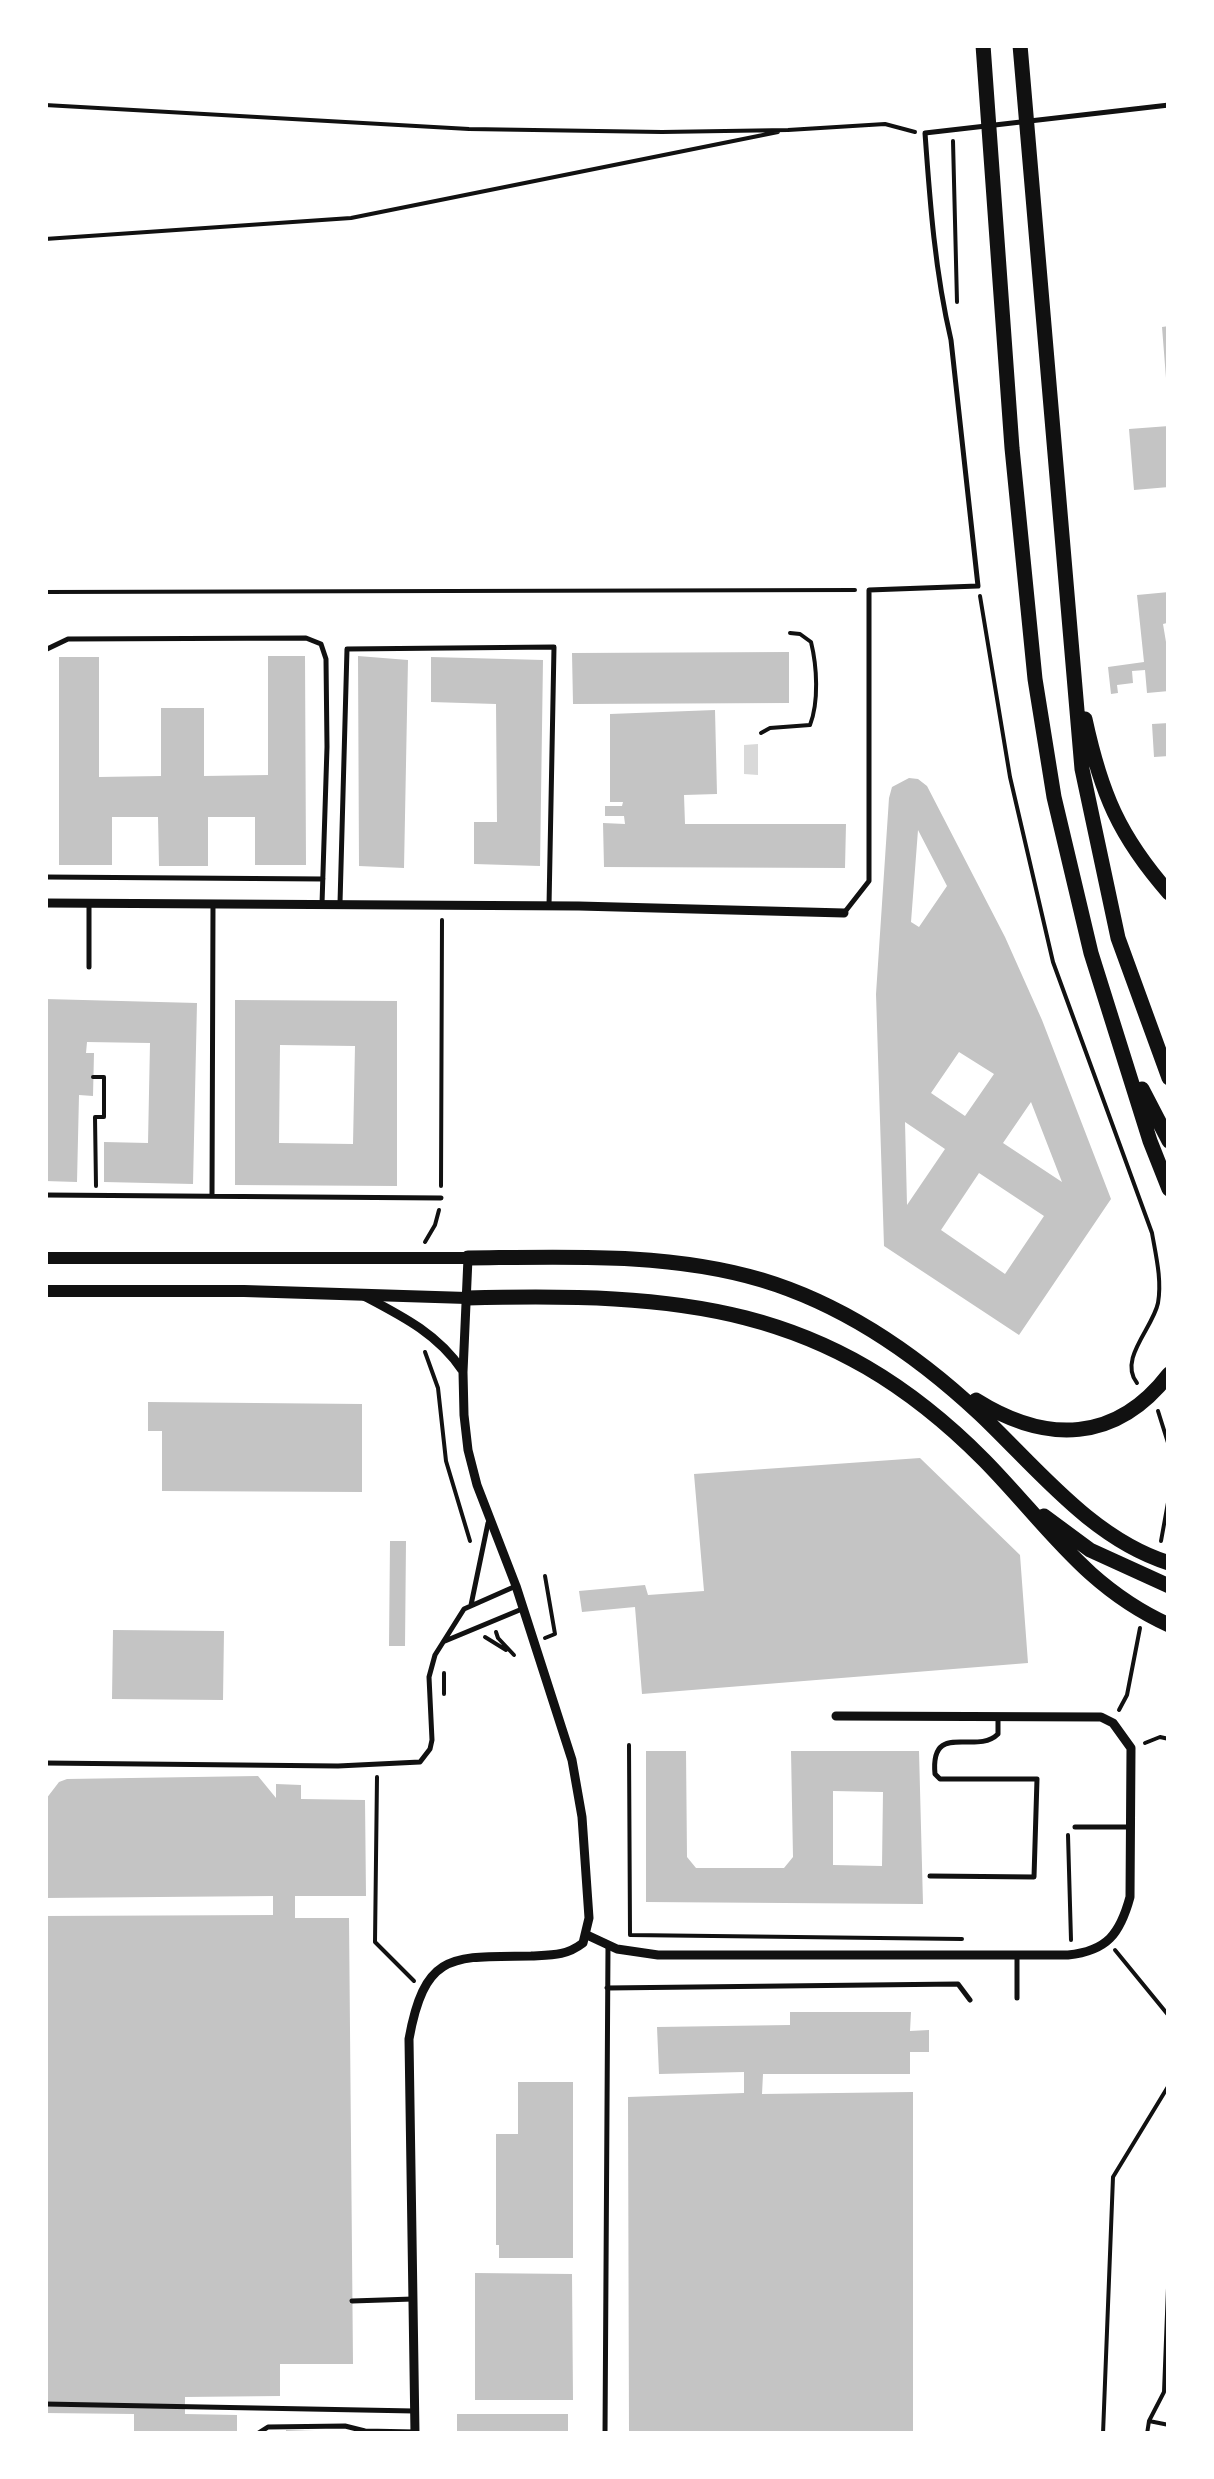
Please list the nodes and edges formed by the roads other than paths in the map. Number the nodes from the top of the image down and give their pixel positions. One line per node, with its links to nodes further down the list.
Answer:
1 (983, 45): 19 (highway)
2 (1020, 45): 4 (highway)
3 (1169, 105): 15 (lane)
4 (1069, 643): 8 (highway); 20 (highway)
5 (45, 650): 7 (lane)
6 (45, 876): 7 (lane)
7 (322, 879): 12 (lane)
8 (1169, 893)
9 (45, 903): 10 (street)
10 (89, 903): 11 (street); 18 (lane)
11 (214, 904): 12 (street); 24 (lane)
12 (322, 904): 13 (street)
13 (340, 904): 14 (street); 14 (lane)
14 (548, 906): 15 (street)
15 (844, 913)
16 (45, 949): 17 (lane)
17 (46, 966)
18 (89, 967)
19 (1126, 1058): 21 (highway); 22 (highway)
20 (1169, 1078)
21 (1169, 1141)
22 (1169, 1189)
23 (45, 1195): 24 (lane)
24 (212, 1196): 25 (lane)
25 (441, 1198)
26 (45, 1258): 27 (main road)
27 (468, 1258): 30 (street); 33 (highway)
28 (45, 1291): 29 (main road)
29 (362, 1294): 30 (main road); 31 (street)
30 (466, 1298): 31 (street); 34 (highway)
31 (463, 1372): 35 (street)
32 (1169, 1374): 33 (highway)
33 (939, 1377): 36 (highway)
34 (1014, 1491): 37 (highway); 41 (highway)
35 (489, 1520): 38 (street); 39 (lane)
36 (1159, 1559)
37 (1157, 1582)
38 (516, 1586): 39 (lane); 40 (street)
39 (471, 1605): 42 (lane)
40 (524, 1609): 42 (lane); 49 (street)
41 (1169, 1625)
42 (442, 1642): 45 (lane)
43 (998, 1715): 44 (street); 47 (street); 48 (lane)
44 (836, 1716)
45 (45, 1762)
46 (1075, 1827): 47 (lane)
47 (1130, 1827): 51 (street)
48 (930, 1876)
49 (587, 1936): 50 (street); 55 (street)
50 (608, 1946): 51 (street); 52 (lane)
51 (1018, 1954): 53 (lane)
52 (607, 1988): 54 (lane); 61 (lane)
53 (1017, 1998)
54 (970, 2000)
55 (413, 2299): 56 (lane); 58 (street)
56 (352, 2300)
57 (45, 2404): 58 (lane)
58 (414, 2411): 59 (street)
59 (415, 2433): 60 (lane)
60 (257, 2434)
61 (605, 2434)

